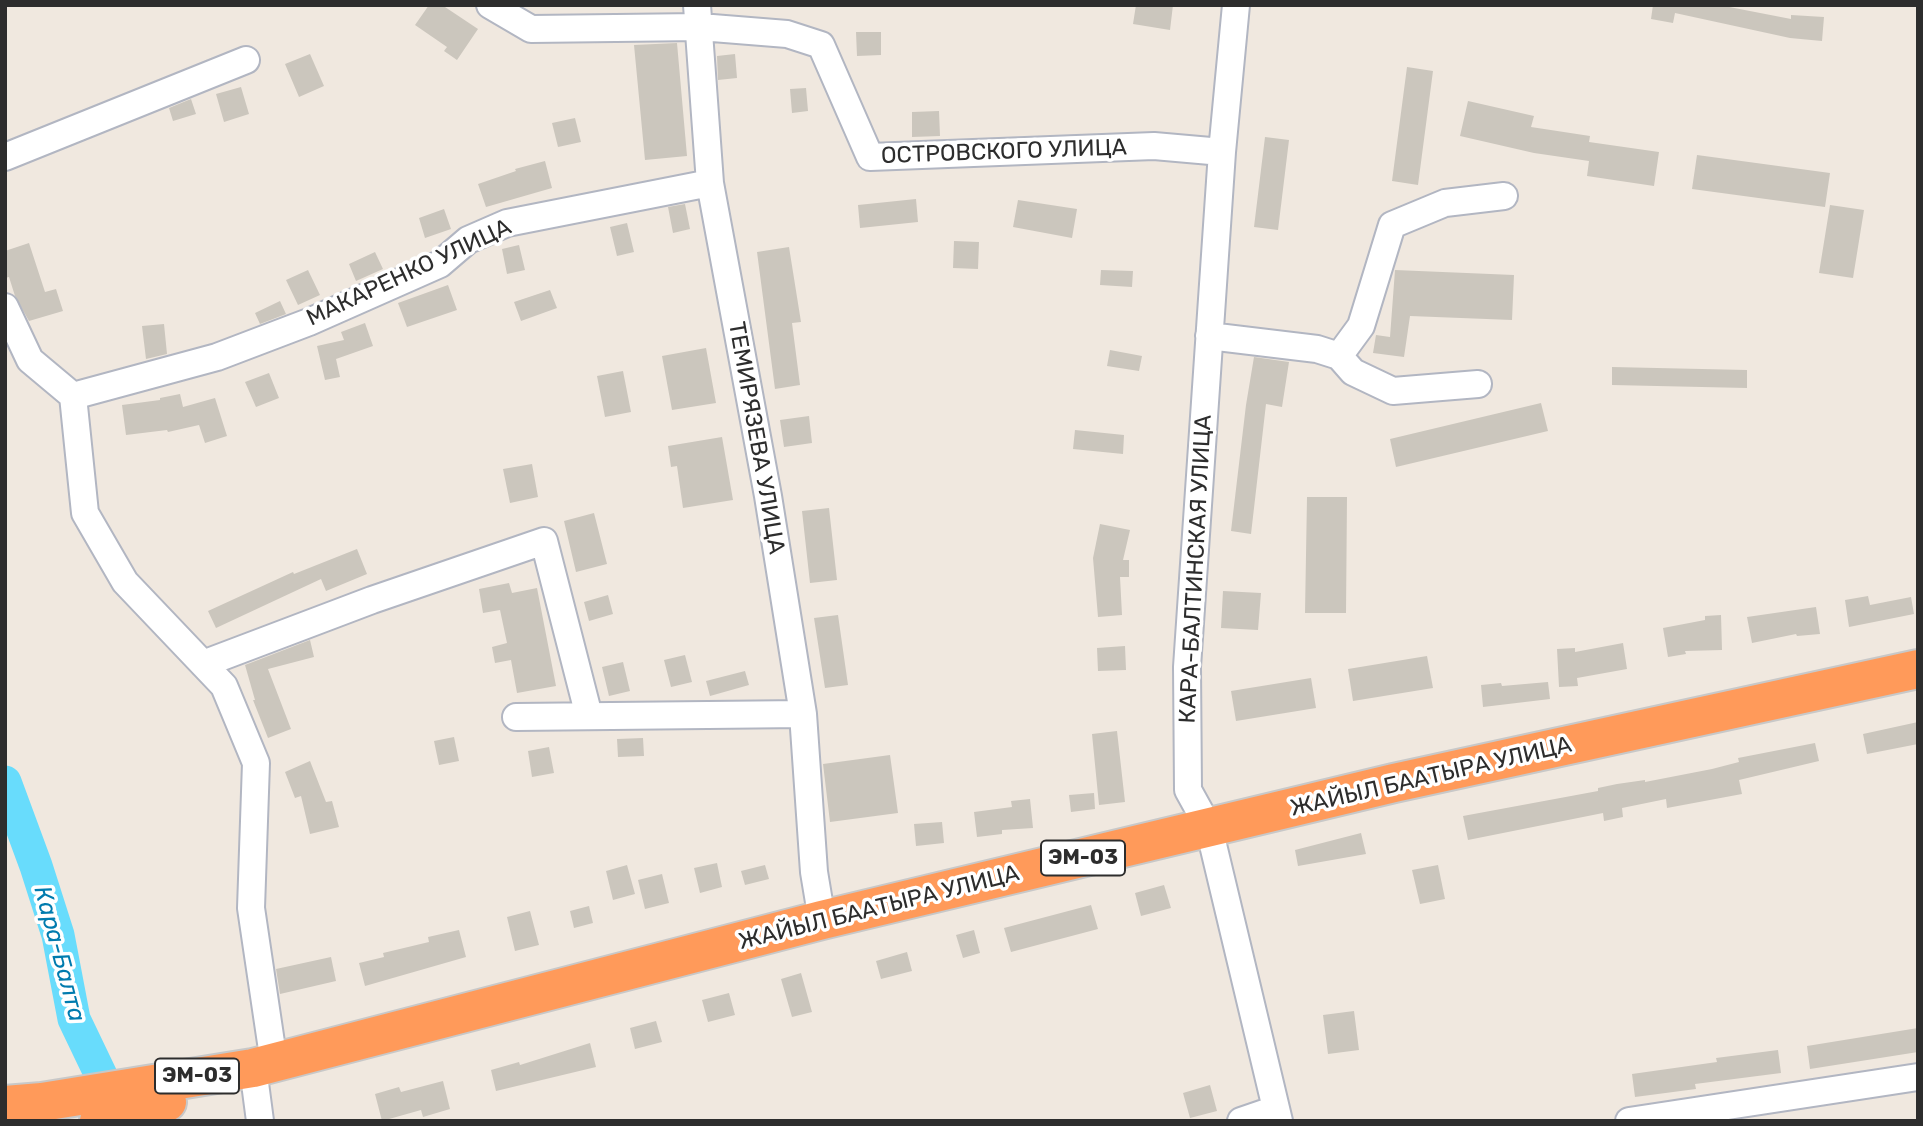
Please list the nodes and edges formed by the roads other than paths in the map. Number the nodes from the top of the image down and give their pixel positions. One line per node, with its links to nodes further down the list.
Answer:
1 (489, 5): 3 (street, ОСТРОВСКОГО УЛИЦА)
2 (1236, 5): 5 (street, КАРА-БАЛТИНСКАЯ УЛИЦА)
3 (699, 16): 5 (street, ОСТРОВСКОГО УЛИЦА); 7 (street, ТЕМИРЯЗЕВА УЛИЦА)
4 (246, 60): 6 (street)
5 (1222, 152): 10 (street, КАРА-БАЛТИНСКАЯ УЛИЦА)
6 (5, 157)
7 (710, 183): 13 (street, МАКАРЕНКО УЛИЦА); 16 (street, ТЕМИРЯЗЕВА УЛИЦА)
8 (1504, 196): 11 (street)
9 (5, 307): 13 (street)
10 (1209, 336): 11 (street); 19 (street, КАРА-БАЛТИНСКАЯ УЛИЦА)
11 (1339, 356): 12 (street)
12 (1478, 384)
13 (73, 396): 14 (street)
14 (203, 664): 18 (street); 21 (street)
15 (1918, 669): 19 (highway, ЖАЙЫЛ БААТЫРА УЛИЦА / ЭМ-03)
16 (803, 714): 18 (street); 20 (street, ТЕМИРЯЗЕВА УЛИЦА)
17 (516, 716): 18 (street)
18 (589, 716)
19 (1209, 828): 20 (highway, ЖАЙЫЛ БААТЫРА УЛИЦА / ЭМ-03); 25 (street, КАРА-БАЛТИНСКАЯ УЛИЦА)
20 (822, 920): 21 (highway, ЖАЙЫЛ БААТЫРА УЛИЦА / ЭМ-03)
21 (264, 1065): 23 (highway, ЖАЙЫЛ БААТЫРА УЛИЦА / ЭМ-03); 27 (street)
22 (1918, 1077): 29 (street)
23 (145, 1096): 24 (highway, ЭМ-03); 26 (highway, ЭМ-03)
24 (5, 1105)
25 (1277, 1115): 28 (street)
26 (99, 1121)
27 (260, 1121)
28 (1241, 1121)
29 (1629, 1121)

